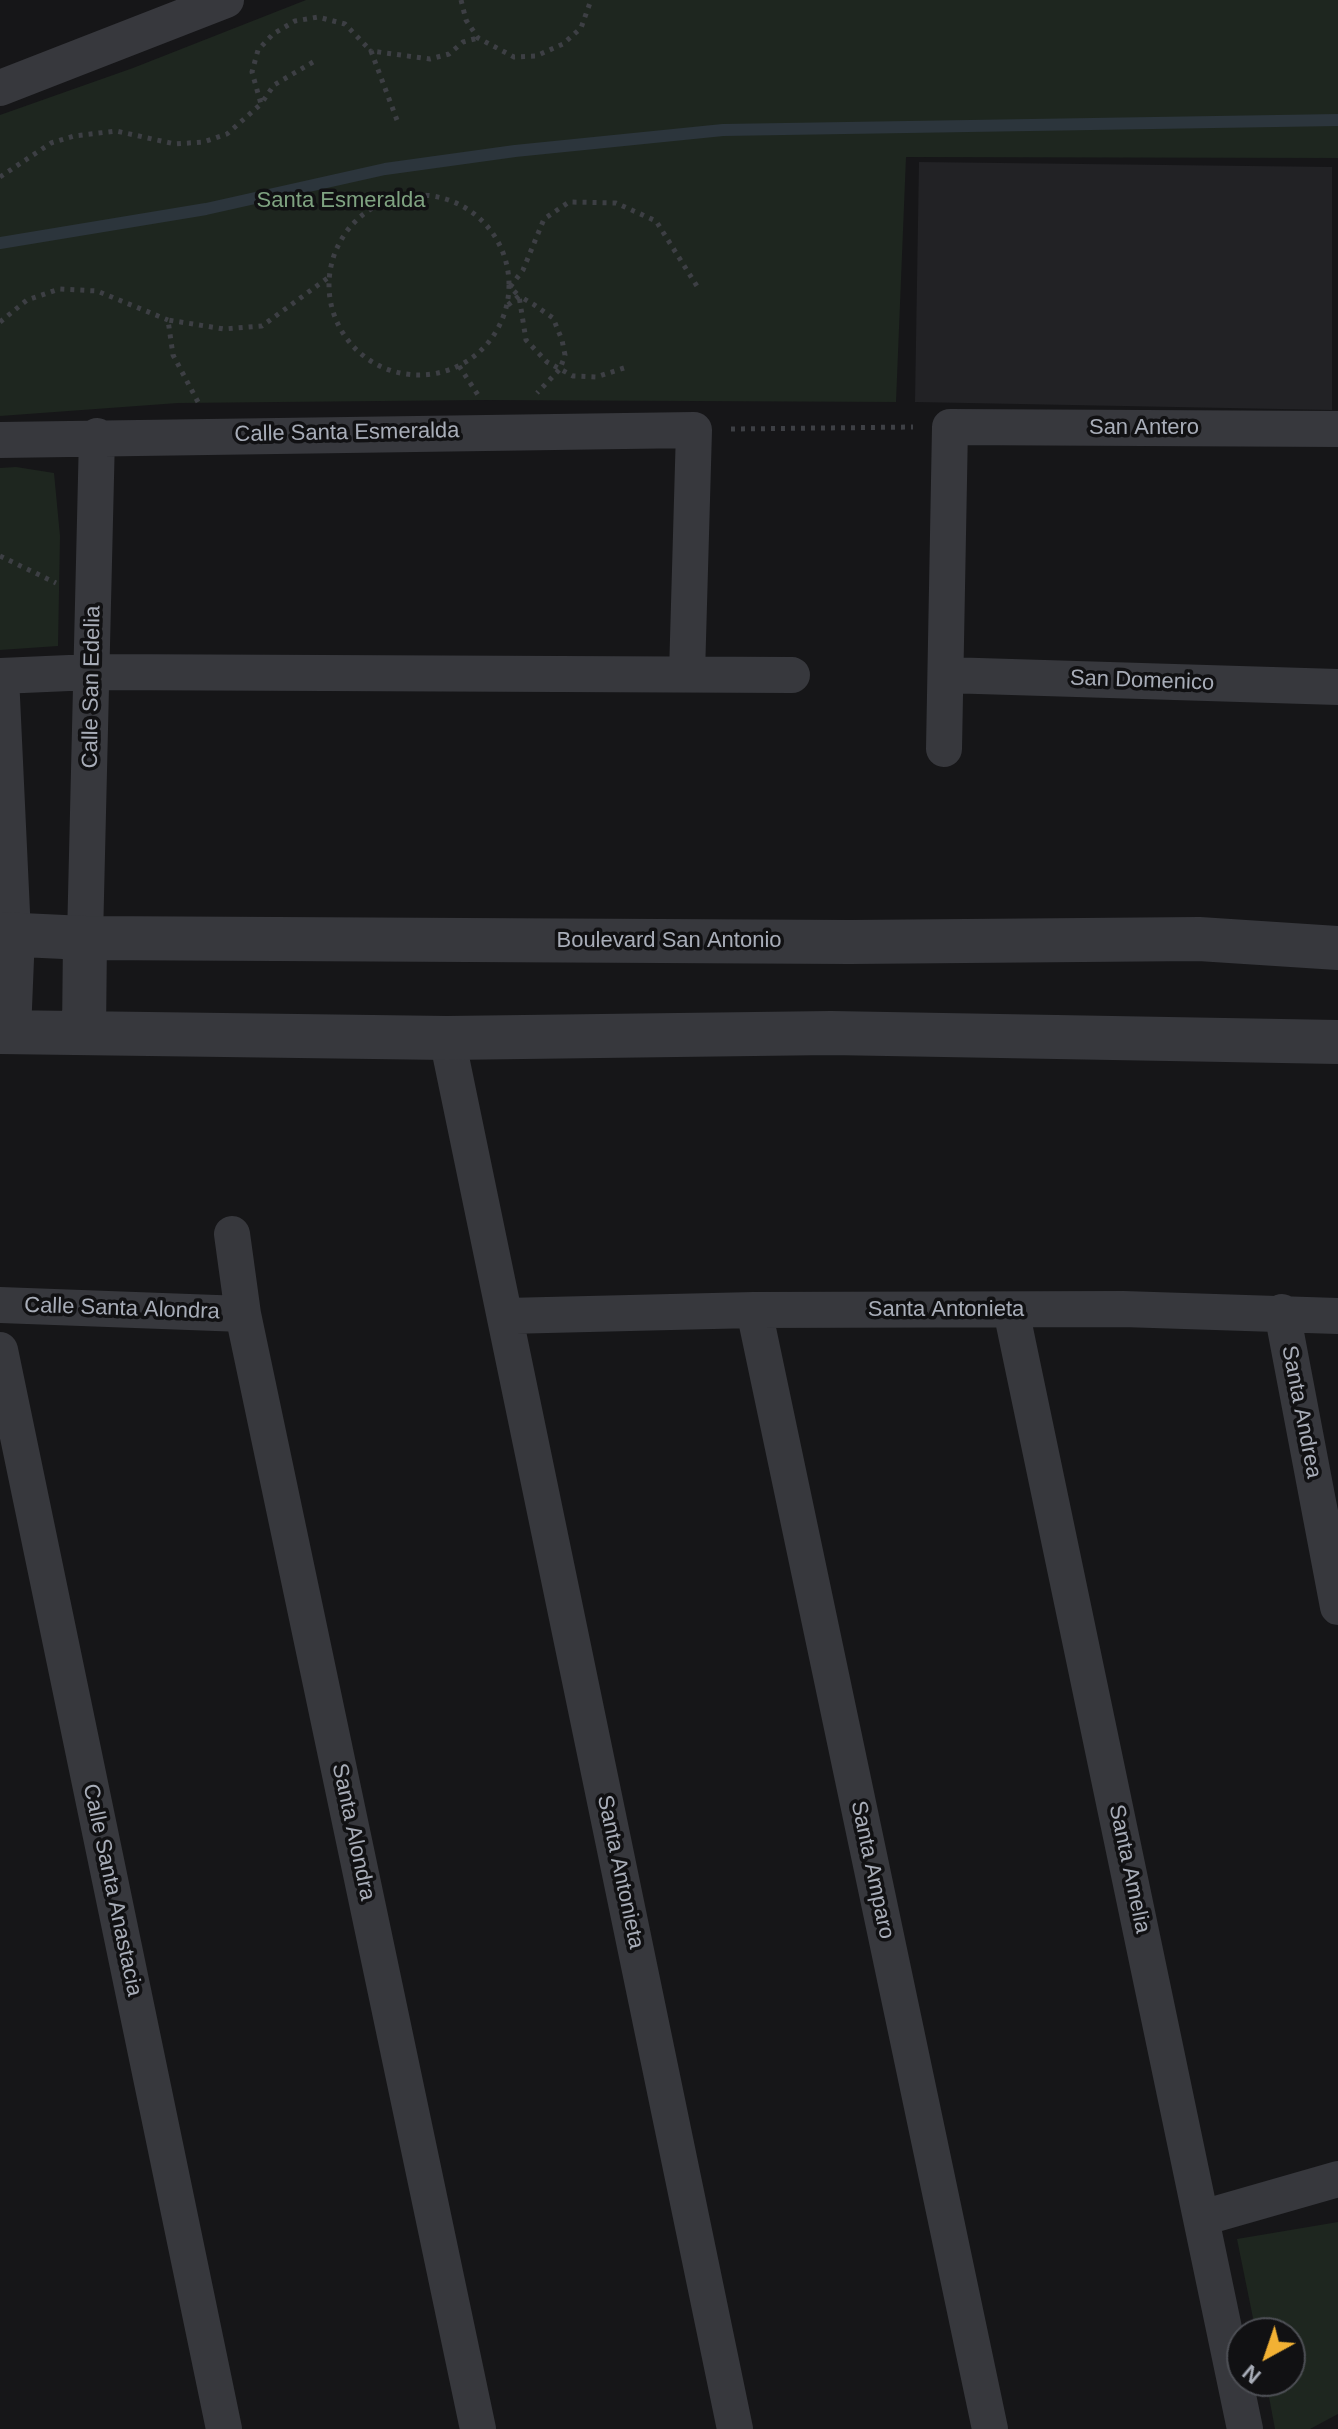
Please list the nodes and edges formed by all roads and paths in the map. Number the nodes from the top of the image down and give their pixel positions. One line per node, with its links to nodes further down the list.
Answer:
1 (226, 0): 7 (street)
2 (461, 0): 4 (path)
3 (591, 0): 4 (path)
4 (478, 38): 5 (path)
5 (371, 51): 8 (path); 9 (path)
6 (313, 62): 8 (path)
7 (0, 88)
8 (261, 104): 10 (path)
9 (397, 120)
10 (0, 177)
11 (330, 277): 12 (path); 16 (path); 18 (path)
12 (510, 287): 13 (path); 14 (path); 15 (path)
13 (700, 291)
14 (519, 296): 15 (path); 20 (path); 20 (path)
15 (507, 305): 18 (path)
16 (168, 320): 17 (path); 23 (path)
17 (0, 322)
18 (459, 366): 22 (path)
19 (624, 368): 20 (path)
20 (560, 369): 21 (path)
21 (535, 395)
22 (483, 400)
23 (198, 403)
24 (950, 427): 25 (street, San Antero); 26 (path); 36 (street)
25 (1338, 429)
26 (694, 430): 27 (street, Calle Santa Esmeralda); 34 (street)
27 (97, 436): 28 (street, Calle Santa Esmeralda); 33 (street, Calle San Edelia)
28 (0, 440)
29 (0, 556): 31 (path)
30 (58, 568): 31 (path)
31 (57, 583): 32 (path)
32 (58, 599)
33 (92, 672): 34 (street); 37 (street); 41 (street, Calle San Edelia)
34 (687, 674): 35 (street)
35 (792, 675)
36 (946, 675): 38 (street, San Domenico); 39 (street)
37 (1, 676): 40 (street)
38 (1338, 687)
39 (944, 749)
40 (7, 934): 41 (street, Boulevard San Antonio); 43 (street)
41 (85, 938): 42 (street, Boulevard San Antonio); 44 (street)
42 (1338, 948)
43 (5, 1032): 44 (street)
44 (84, 1033): 45 (street)
45 (447, 1038): 46 (street); 53 (street, Santa Antonieta)
46 (1338, 1042)
47 (232, 1234): 52 (street, Santa Alondra)
48 (0, 1305): 52 (street, Calle Santa Alondra)
49 (754, 1310): 50 (street, Santa Antonieta); 53 (street, Santa Antonieta); 62 (street, Santa Amparo)
50 (1011, 1310): 51 (street, Santa Antonieta); 58 (street, Santa Amelia)
51 (1282, 1312): 54 (street, Santa Antonieta); 56 (street, Santa Andrea)
52 (243, 1314): 60 (street, Santa Alondra)
53 (506, 1316): 61 (street, Santa Antonieta)
54 (1338, 1316)
55 (0, 1350): 59 (street, Calle Santa Anastacia)
56 (1338, 1607)
57 (1338, 2179): 58 (street)
58 (1202, 2218): 63 (street, Santa Amelia)
59 (224, 2429)
60 (478, 2429)
61 (735, 2429)
62 (990, 2429)
63 (1245, 2429)

